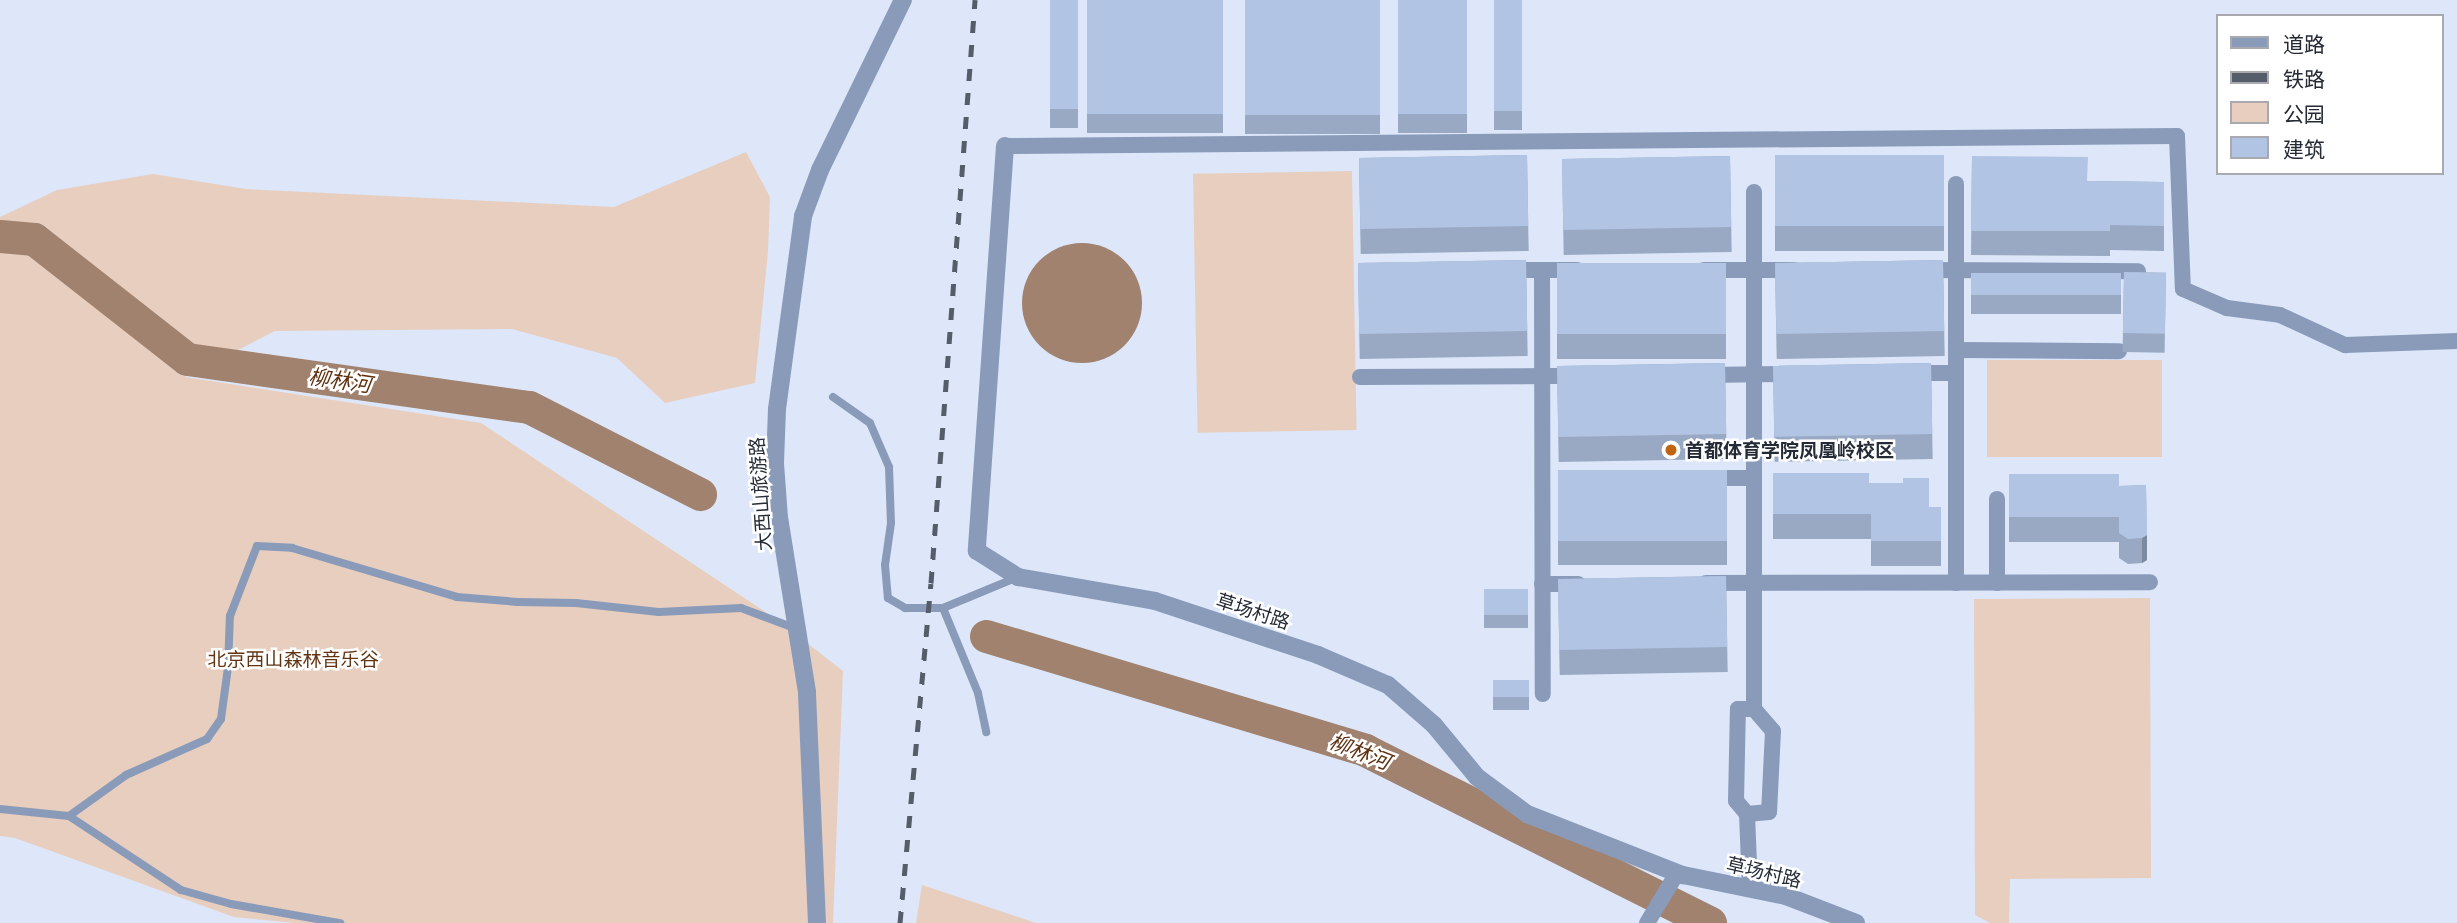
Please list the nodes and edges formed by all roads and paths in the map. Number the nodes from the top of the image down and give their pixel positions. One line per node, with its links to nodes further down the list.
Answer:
1 (903, 0): 38 (street, 大西山旅游路)
2 (1005, 146): 14 (street); 29 (street, 草场村路)
3 (1956, 184): 12 (street)
4 (1754, 192): 9 (street)
5 (1487, 270): 6 (street)
6 (1542, 270): 7 (street); 22 (street)
7 (1595, 270)
8 (1688, 270): 9 (street)
9 (1754, 270): 10 (street); 19 (street)
10 (1808, 270)
11 (1902, 270): 12 (street)
12 (1956, 270): 13 (street); 15 (street)
13 (2138, 271)
14 (2457, 341)
15 (1956, 350): 16 (street); 18 (street)
16 (2119, 351)
17 (1889, 373): 18 (street)
18 (1956, 373): 33 (street)
19 (1754, 374): 20 (street); 21 (street); 27 (street)
20 (1808, 374)
21 (1688, 375)
22 (1542, 376): 23 (street); 24 (street); 35 (street)
23 (1595, 376)
24 (1360, 377)
25 (833, 397): 37 (lane)
26 (1688, 478): 27 (street)
27 (1754, 478): 32 (street)
28 (1997, 499): 34 (street)
29 (1018, 577): 37 (lane); 45 (street, 草场村路)
30 (2150, 582): 34 (street)
31 (1688, 583): 32 (street)
32 (1754, 583): 33 (street); 40 (street)
33 (1956, 583): 34 (street)
34 (1997, 583)
35 (1542, 584): 36 (street); 39 (street)
36 (1595, 584)
37 (943, 608): 41 (lane)
38 (797, 629): 44 (lane); 48 (street, 大西山旅游路)
39 (1543, 694)
40 (1754, 709): 43 (street); 43 (street)
41 (986, 732)
42 (0, 809): 44 (lane)
43 (1747, 814): 46 (street)
44 (69, 816): 47 (lane)
45 (1674, 878): 46 (street, 草场村路); 49 (street)
46 (1750, 889): 50 (street, 草场村路)
47 (340, 923)
48 (817, 923)
49 (1647, 923)
50 (1856, 923)

